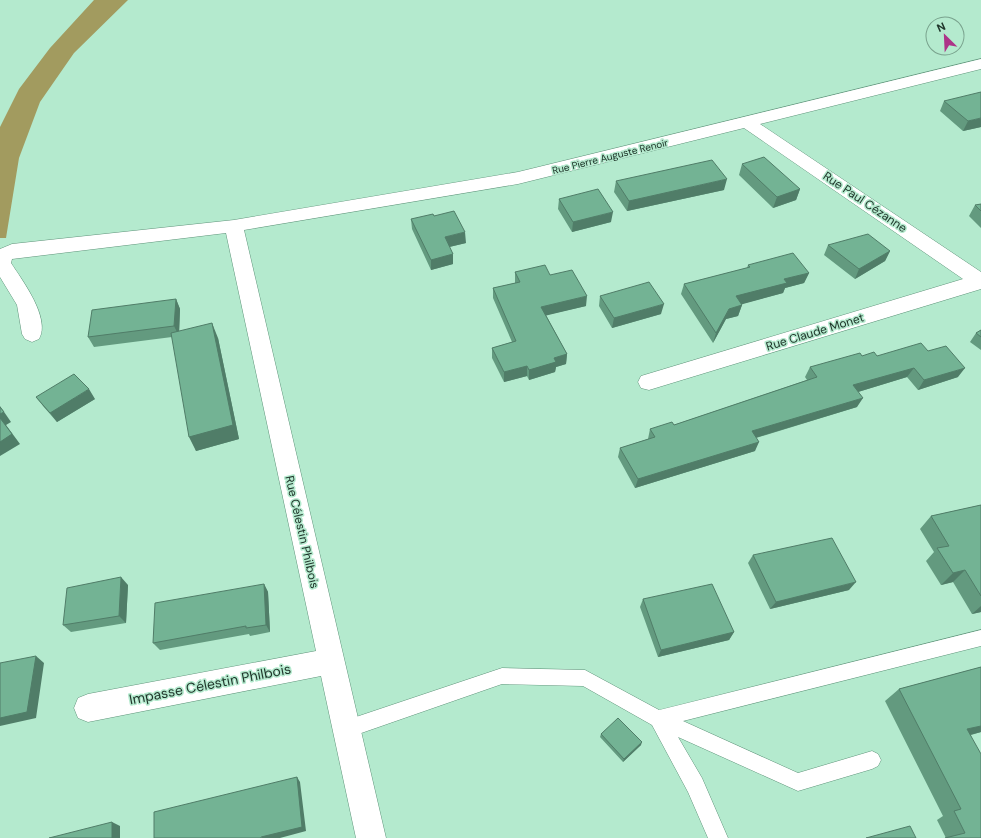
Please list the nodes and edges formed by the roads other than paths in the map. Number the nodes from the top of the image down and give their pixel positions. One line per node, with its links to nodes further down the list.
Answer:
1 (981, 64): 2 (street, Rue Pierre Auguste Renoir)
2 (748, 123): 3 (street, Rue Pierre Auguste Renoir); 4 (street, Rue Paul Cézanne)
3 (234, 226): 5 (street, Rue Pierre Auguste Renoir); 8 (street, Rue Célestin Philbois)
4 (981, 281): 6 (street, Rue Claude Monet)
5 (32, 334)
6 (649, 382)
7 (981, 638): 10 (lane)
8 (331, 661): 9 (street, Impasse Célestin Philbois); 11 (street, Rue Célestin Philbois)
9 (88, 708)
10 (658, 719): 11 (lane); 12 (lane); 14 (lane)
11 (347, 729): 13 (street, Rue Célestin Philbois)
12 (872, 760)
13 (371, 838)
14 (718, 838)

